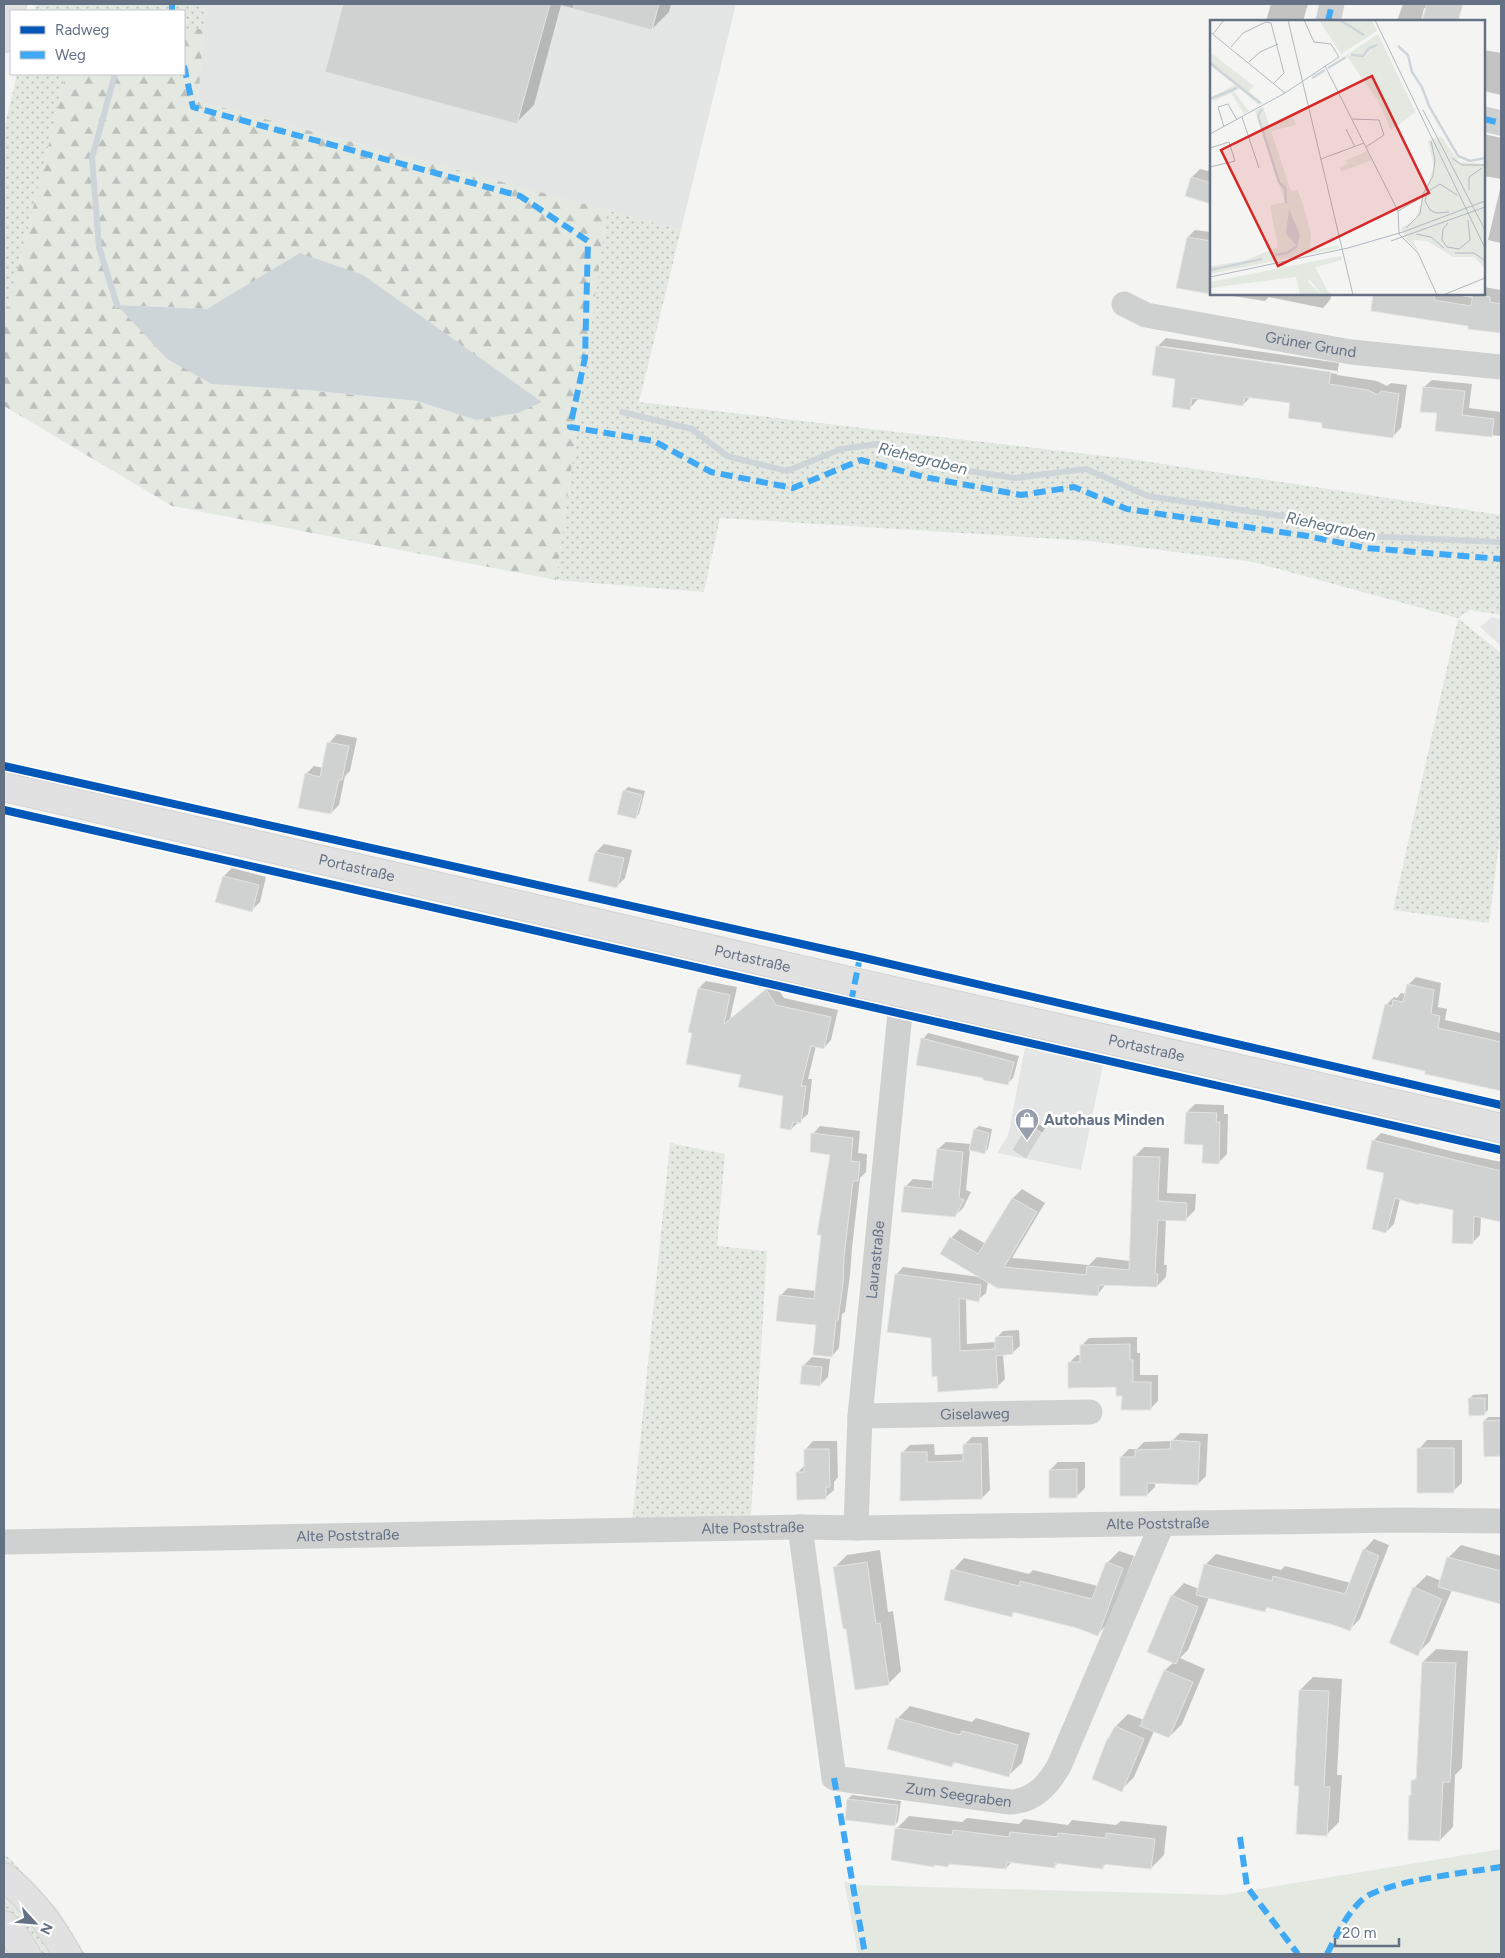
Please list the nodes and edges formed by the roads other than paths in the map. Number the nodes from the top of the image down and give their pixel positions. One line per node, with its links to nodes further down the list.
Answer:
1 (1332, 4): 3 (street)
2 (10, 12): 4 (main road)
3 (1328, 20)
4 (4, 38)
5 (1485, 119): 6 (street)
6 (1501, 123)
7 (1124, 304): 8 (street, Grüner Grund)
8 (1501, 367)
9 (4, 787): 10 (main road, Portastraße)
10 (902, 993): 11 (main road, Portastraße); 13 (street, Laurastraße)
11 (1501, 1128)
12 (1090, 1412): 13 (street, Giselaweg)
13 (860, 1416): 17 (street, Laurastraße)
14 (1501, 1521): 15 (street, Alte Poststraße)
15 (1162, 1524): 16 (street, Zum Seegraben); 17 (street, Alte Poststraße)
16 (800, 1527): 17 (street, Alte Poststraße); 18 (street, Alte Poststraße)
17 (856, 1528)
18 (4, 1542)
19 (4, 1877): 22 (main road)
20 (4, 1924): 21 (main road)
21 (26, 1954)
22 (66, 1954)

